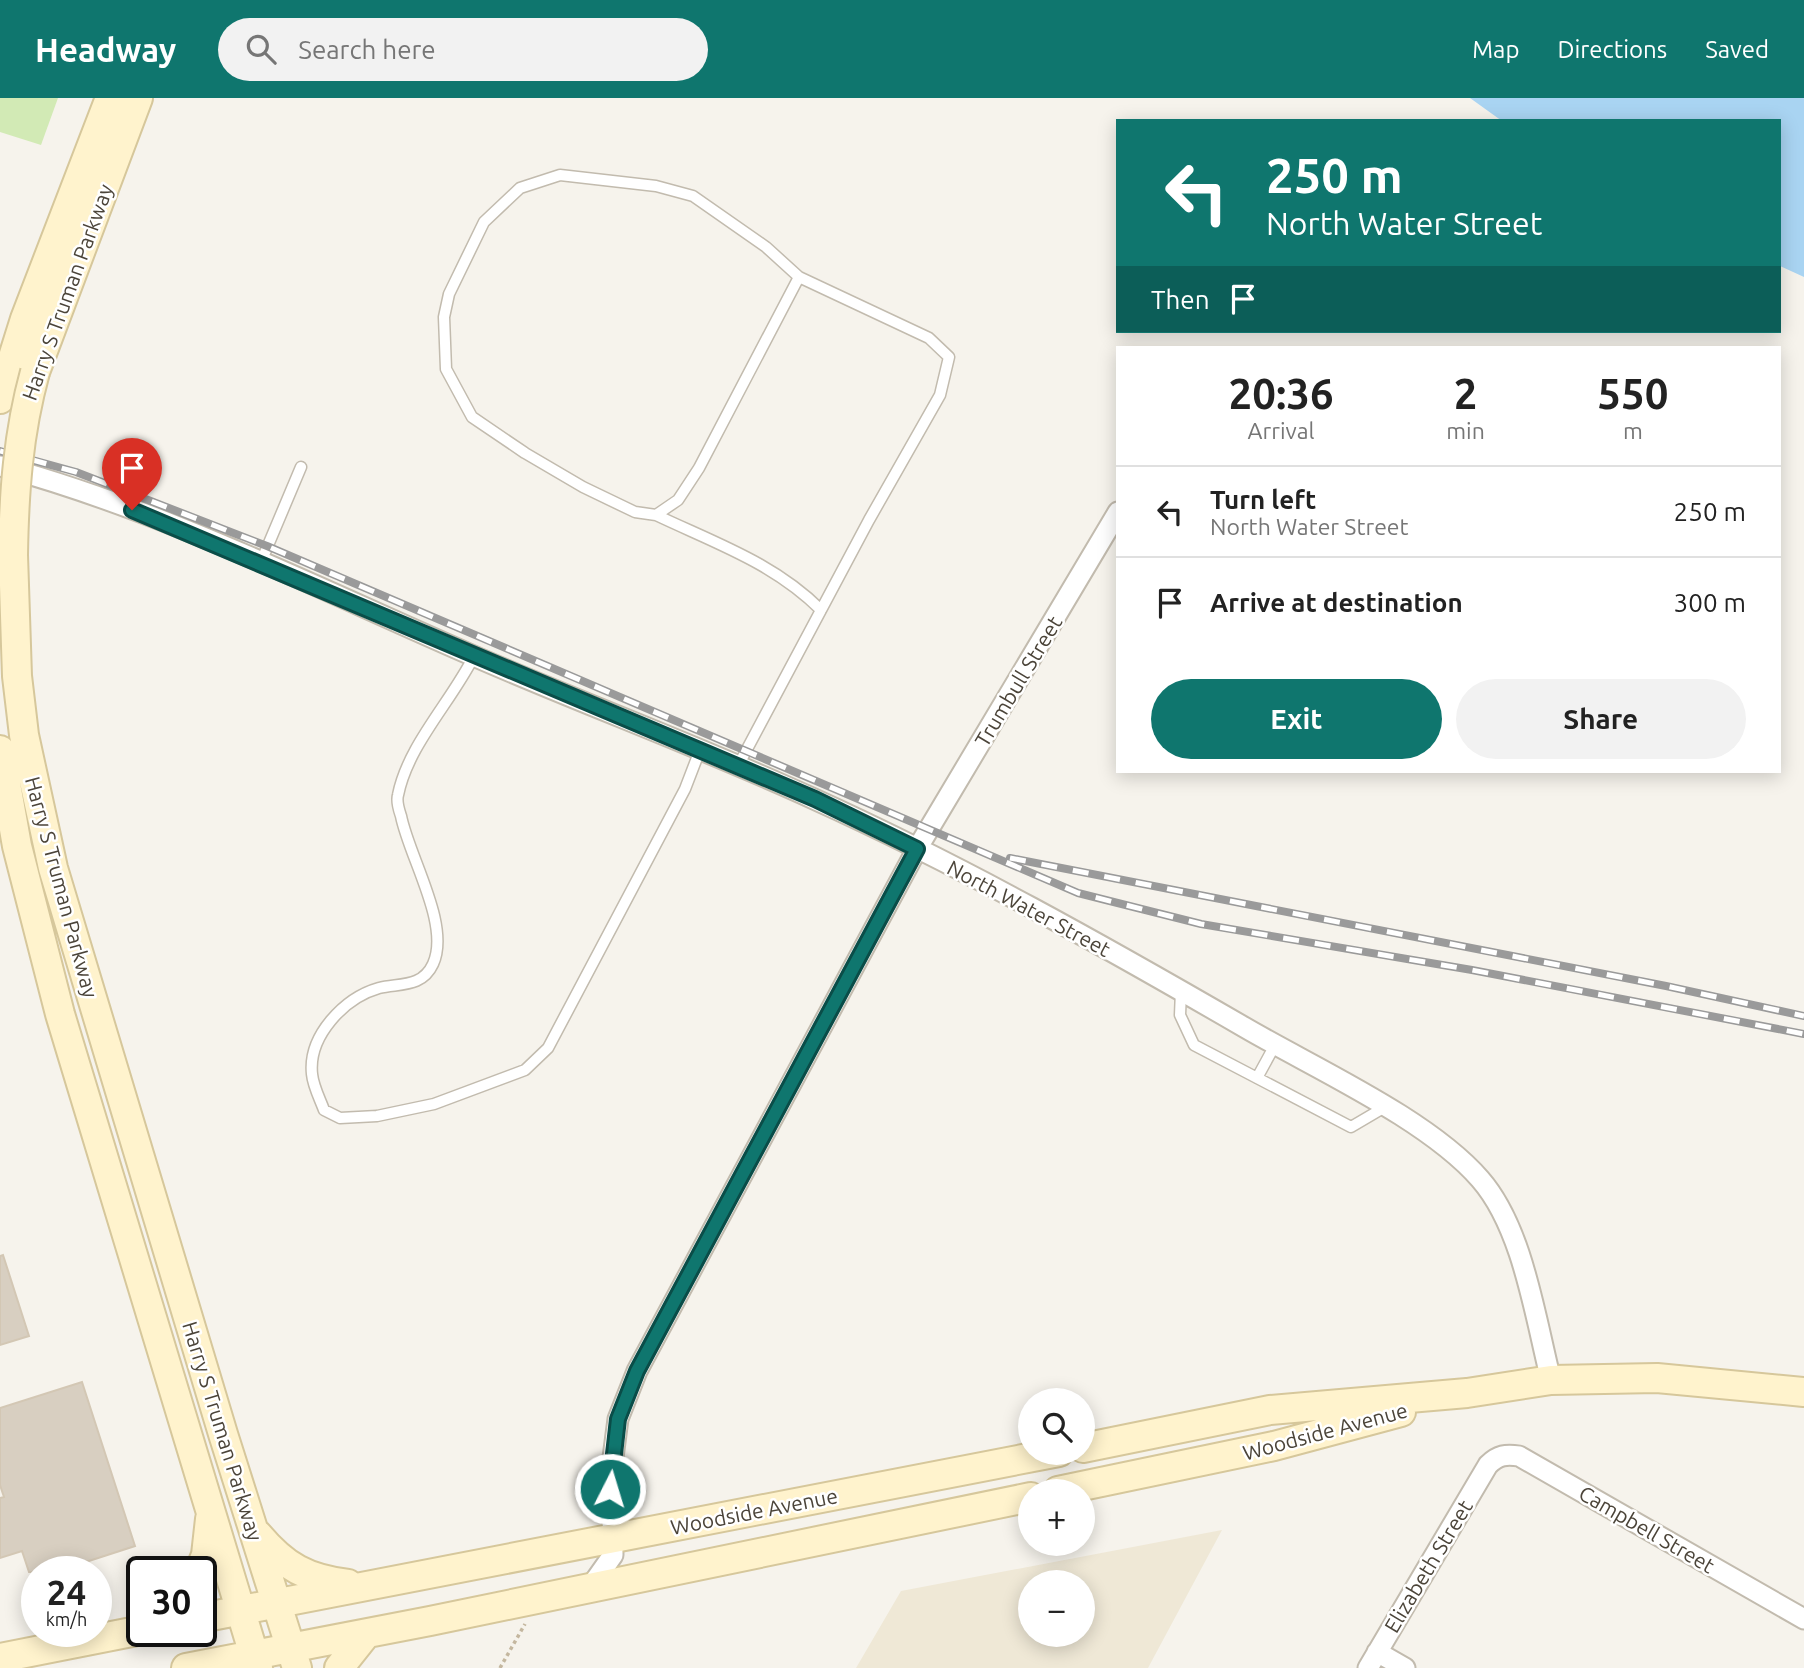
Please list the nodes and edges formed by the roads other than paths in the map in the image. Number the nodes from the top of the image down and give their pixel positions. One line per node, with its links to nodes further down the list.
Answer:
1 (110, 98): 4 (main road, Harry S Truman Parkway)
2 (138, 98): 29 (main road, Harry S Truman Parkway, bridge)
3 (799, 277): 7 (lane); 7 (lane); 10 (lane)
4 (0, 399)
5 (0, 466): 9 (street, North Water Street)
6 (300, 467): 9 (lane)
7 (656, 515): 10 (lane)
8 (1116, 522): 15 (street, Trumbull Street)
9 (261, 562): 11 (street, North Water Street)
10 (821, 610): 14 (lane)
11 (474, 656): 13 (street, North Water Street); 13 (lane)
12 (0, 750): 28 (main road, Harry S Truman Parkway)
13 (700, 750): 14 (street, North Water Street)
14 (738, 767): 15 (street, North Water Street)
15 (917, 849): 16 (street, North Water Street); 30 (street, Trumbull Street)
16 (1181, 991): 17 (street, North Water Street); 18 (lane)
17 (1275, 1045): 18 (lane); 19 (street, North Water Street)
18 (1257, 1078): 19 (lane)
19 (1385, 1107): 20 (street, North Water Street)
20 (1551, 1380): 21 (main road, Woodside Avenue); 22 (main road, Woodside Avenue)
21 (1804, 1392)
22 (1467, 1393): 23 (main road, Woodside Avenue); 26 (main road, Woodside Avenue)
23 (1095, 1446)
24 (1018, 1460): 30 (main road, Woodside Avenue)
25 (1489, 1465): 37 (street, Campbell Street); 42 (street, Elizabeth Street)
26 (1095, 1483)
27 (1018, 1500): 33 (main road, Woodside Avenue)
28 (211, 1510): 31 (main road); 35 (main road, Harry S Truman Parkway)
29 (254, 1530): 32 (main road); 34 (main road, Harry S Truman Parkway)
30 (614, 1538): 32 (main road, Woodside Avenue); 33 (street)
31 (206, 1556)
32 (368, 1586): 34 (main road, Woodside Avenue)
33 (589, 1589): 39 (main road, Woodside Avenue)
34 (277, 1603): 35 (main road, Woodside Avenue); 41 (main road, Harry S Truman Parkway)
35 (241, 1611): 36 (main road, Woodside Avenue); 43 (main road, Harry S Truman Parkway)
36 (217, 1615)
37 (1804, 1619)
38 (126, 1633): 40 (main road)
39 (366, 1634): 41 (main road, Woodside Avenue); 45 (main road)
40 (0, 1658)
41 (294, 1658): 43 (main road, Woodside Avenue)
42 (1372, 1660): 46 (street)
43 (256, 1661): 44 (main road, Woodside Avenue)
44 (186, 1668)
45 (339, 1668)
46 (1405, 1668)

